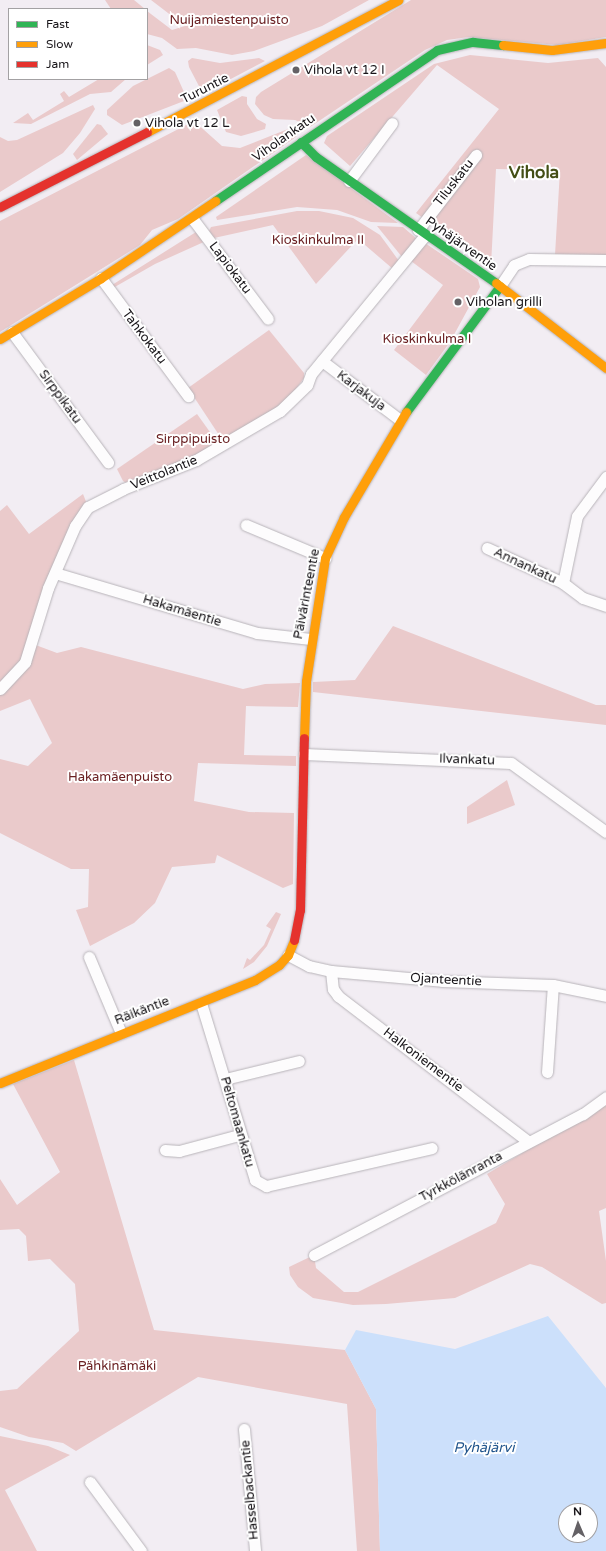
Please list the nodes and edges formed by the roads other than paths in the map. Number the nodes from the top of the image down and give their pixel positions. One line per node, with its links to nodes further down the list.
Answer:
1 (398, 0): 7 (main road, Turuntie)
2 (606, 43): 4 (main road, Viholankatu)
3 (392, 123): 6 (street)
4 (300, 142): 6 (main road, Pyhäjärventie); 8 (main road, Viholankatu)
5 (476, 155): 9 (street, Tiluskatu)
6 (349, 181): 9 (main road, Pyhäjärventie)
7 (0, 207)
8 (192, 218): 11 (main road, Viholankatu); 13 (street, Lapiokatu)
9 (422, 233): 12 (main road, Pyhäjärventie); 16 (street, Veittolantie)
10 (606, 260): 12 (street)
11 (101, 278): 14 (main road, Viholankatu); 18 (street, Tahkokatu)
12 (500, 286): 17 (main road, Pyhäjärventie); 19 (main road, Päivärinteentie)
13 (268, 319)
14 (12, 332): 15 (main road, Viholankatu); 20 (street, Sirppikatu)
15 (0, 339)
16 (322, 361): 19 (street, Karjakuja); 25 (street, Veittolantie)
17 (606, 368)
18 (188, 396)
19 (400, 420): 24 (main road, Päivärinteentie)
20 (108, 462)
21 (606, 477): 26 (street)
22 (246, 525): 24 (street)
23 (487, 548): 26 (street, Annankatu)
24 (324, 558): 28 (main road, Päivärinteentie)
25 (55, 573): 28 (street, Hakamäentie); 29 (street, Veittolantie)
26 (563, 583): 27 (street, Annankatu)
27 (606, 606)
28 (311, 639): 30 (main road, Päivärinteentie)
29 (0, 690)
30 (304, 754): 31 (street, Ilvankatu); 32 (main road, Päivärinteentie)
31 (606, 832)
32 (288, 955): 34 (street, Ojanteentie); 37 (main road, Räikäntie)
33 (89, 956): 38 (street)
34 (331, 971): 35 (street, Ojanteentie); 45 (street, Halkoniementie)
35 (554, 985): 36 (street, Ojanteentie); 40 (street)
36 (606, 996)
37 (201, 1003): 38 (main road, Räikäntie); 41 (street, Peltomaankatu)
38 (121, 1033): 42 (main road, Räikäntie)
39 (299, 1061): 41 (street)
40 (548, 1072)
41 (225, 1079): 44 (street, Peltomaankatu)
42 (0, 1083)
43 (606, 1097): 45 (street, Tyrkkölänranta)
44 (239, 1135): 46 (street, Peltomaankatu); 47 (street)
45 (529, 1142): 48 (street, Tyrkkölänranta)
46 (432, 1148)
47 (165, 1150)
48 (314, 1255)
49 (244, 1429): 52 (street, Hasselbackantie)
50 (90, 1482): 51 (street)
51 (142, 1551)
52 (255, 1551)

